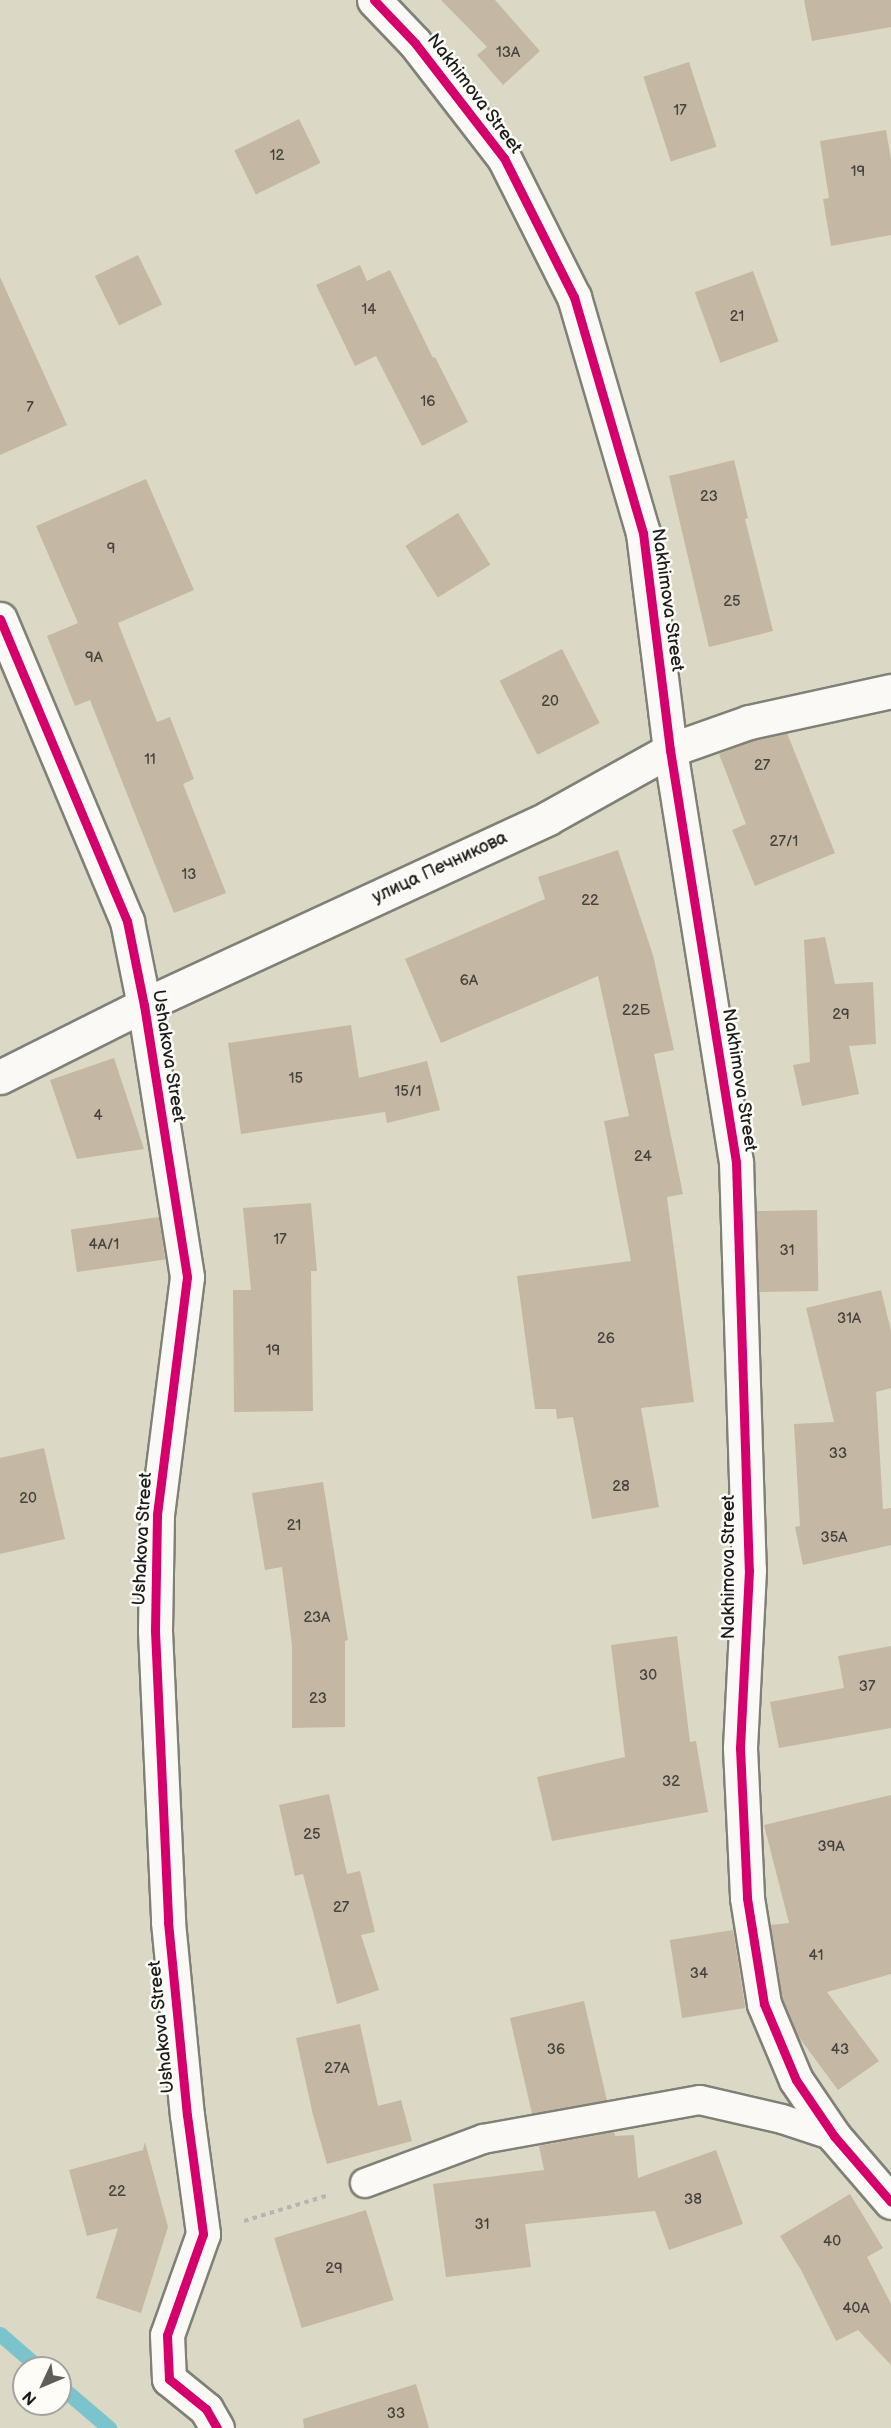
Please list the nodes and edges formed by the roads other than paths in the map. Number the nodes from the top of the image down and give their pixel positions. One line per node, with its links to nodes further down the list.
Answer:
1 (374, 0): 4 (street, Nakhimova Street)
2 (0, 619): 5 (street, Ushakova Street)
3 (891, 691): 4 (street, улица Печникова)
4 (670, 750): 5 (street, улица Печникова); 7 (street, Nakhimova Street)
5 (144, 1005): 6 (street, улица Печникова); 10 (street, Ushakova Street)
6 (0, 1077)
7 (834, 2136): 8 (lane); 9 (street, Nakhimova Street)
8 (365, 2183)
9 (891, 2202)
10 (217, 2428)

